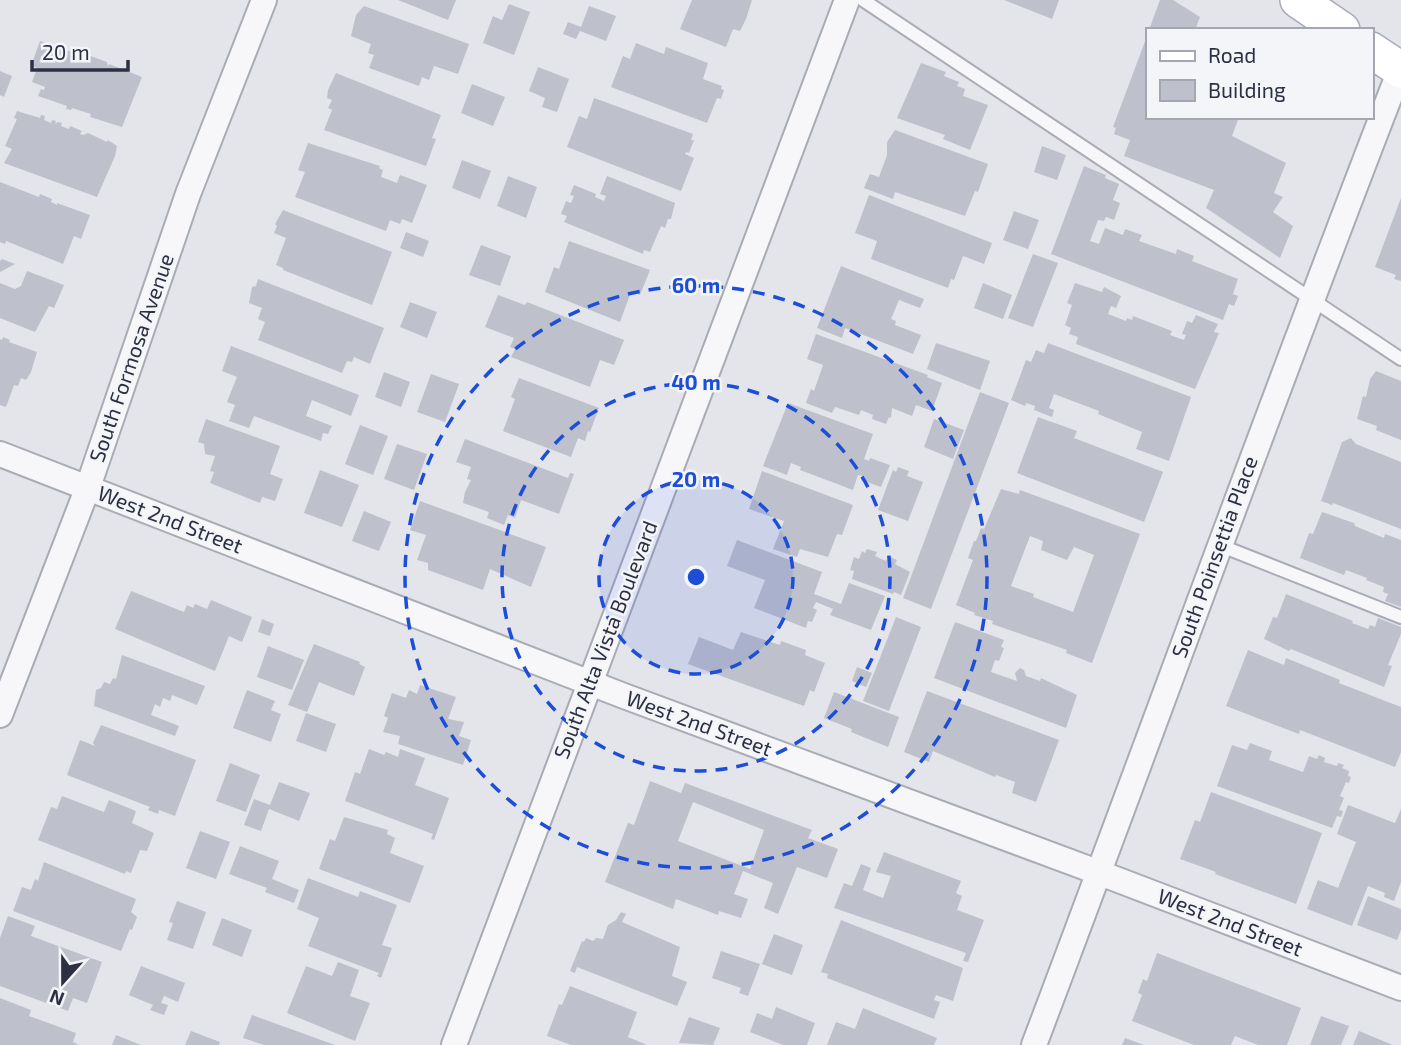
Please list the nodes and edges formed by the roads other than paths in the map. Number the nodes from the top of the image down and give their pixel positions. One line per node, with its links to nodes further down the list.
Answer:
1 (264, 0): 11 (street, South Formosa Avenue)
2 (847, 0): 14 (street, South Alta Vista Boulevard)
3 (863, 0): 8 (lane)
4 (1298, 0): 5 (main road)
5 (1339, 28)
6 (1373, 51): 7 (main road)
7 (1401, 70): 8 (street, South Poinsettia Place)
8 (1312, 300): 9 (lane); 12 (street, South Poinsettia Place)
9 (1401, 359)
10 (0, 454): 11 (street, West 2nd Street)
11 (88, 487): 14 (street, West 2nd Street); 15 (street, South Formosa Avenue)
12 (1219, 545): 13 (lane); 16 (street, South Poinsettia Place)
13 (1401, 617)
14 (590, 683): 16 (street, West 2nd Street); 18 (street, South Alta Vista Boulevard)
15 (0, 715)
16 (1100, 873): 17 (street, West 2nd Street); 19 (street, South Poinsettia Place)
17 (1401, 988)
18 (454, 1045)
19 (1034, 1045)

